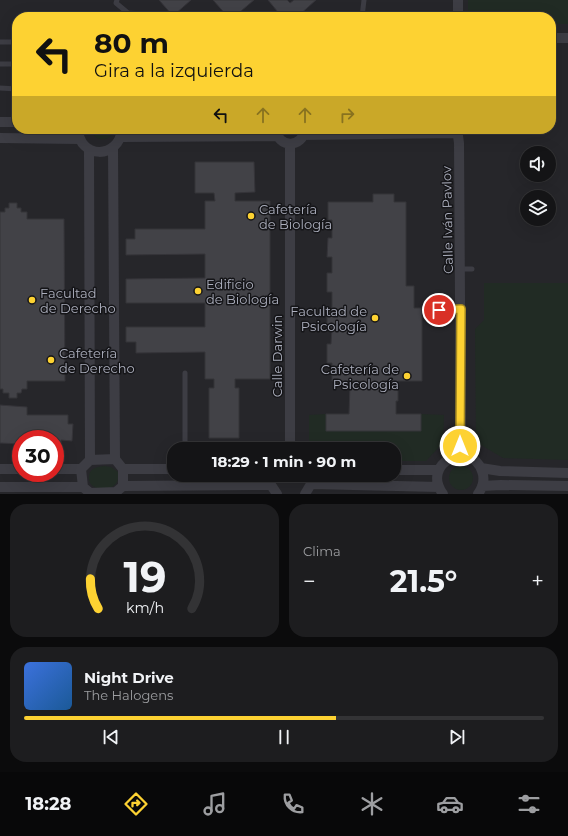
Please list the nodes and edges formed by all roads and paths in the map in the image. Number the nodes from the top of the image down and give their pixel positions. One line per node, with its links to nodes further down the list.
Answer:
1 (117, 0): 4 (lane)
2 (364, 0): 5 (lane)
3 (458, 0): 6 (street)
4 (127, 12)
5 (363, 12)
6 (458, 12)
7 (556, 38): 8 (street)
8 (568, 38)
9 (0, 42): 10 (lane)
10 (12, 42)
11 (0, 64): 12 (lane)
12 (12, 64)
13 (0, 88): 14 (lane)
14 (12, 88)
15 (0, 122): 16 (street)
16 (12, 122)
17 (79, 134): 22 (street); 25 (street)
18 (122, 134): 24 (street)
19 (278, 134): 23 (street)
20 (303, 134): 23 (street)
21 (458, 134): 26 (street, Calle Iván Pavlov)
22 (0, 138)
23 (290, 144): 32 (street, Calle Darwin)
24 (113, 148): 25 (street); 34 (street)
25 (89, 149): 35 (street)
26 (460, 269): 27 (lane); 28 (street, Calle Iván Pavlov)
27 (472, 269)
28 (461, 309): 29 (lane); 33 (street, Calle Iván Pavlov)
29 (426, 310)
30 (185, 373): 31 (lane)
31 (185, 442)
32 (290, 442)
33 (461, 456): 36 (street); 44 (street)
34 (115, 459): 35 (street); 40 (street)
35 (90, 460): 42 (street)
36 (481, 468): 45 (street); 53 (street)
37 (0, 469): 38 (street)
38 (12, 469)
39 (64, 469): 42 (street)
40 (122, 469): 41 (street); 55 (street)
41 (167, 469)
42 (81, 470): 54 (street)
43 (401, 470): 44 (street)
44 (439, 470): 52 (street)
45 (568, 473)
46 (243, 482): 55 (street)
47 (272, 482): 56 (street)
48 (311, 482): 57 (street)
49 (338, 482): 52 (street)
50 (568, 486): 53 (street)
51 (0, 487): 54 (street)
52 (441, 490)
53 (480, 490)
54 (88, 491): 55 (street)
55 (119, 491)
56 (277, 494)
57 (305, 494)

